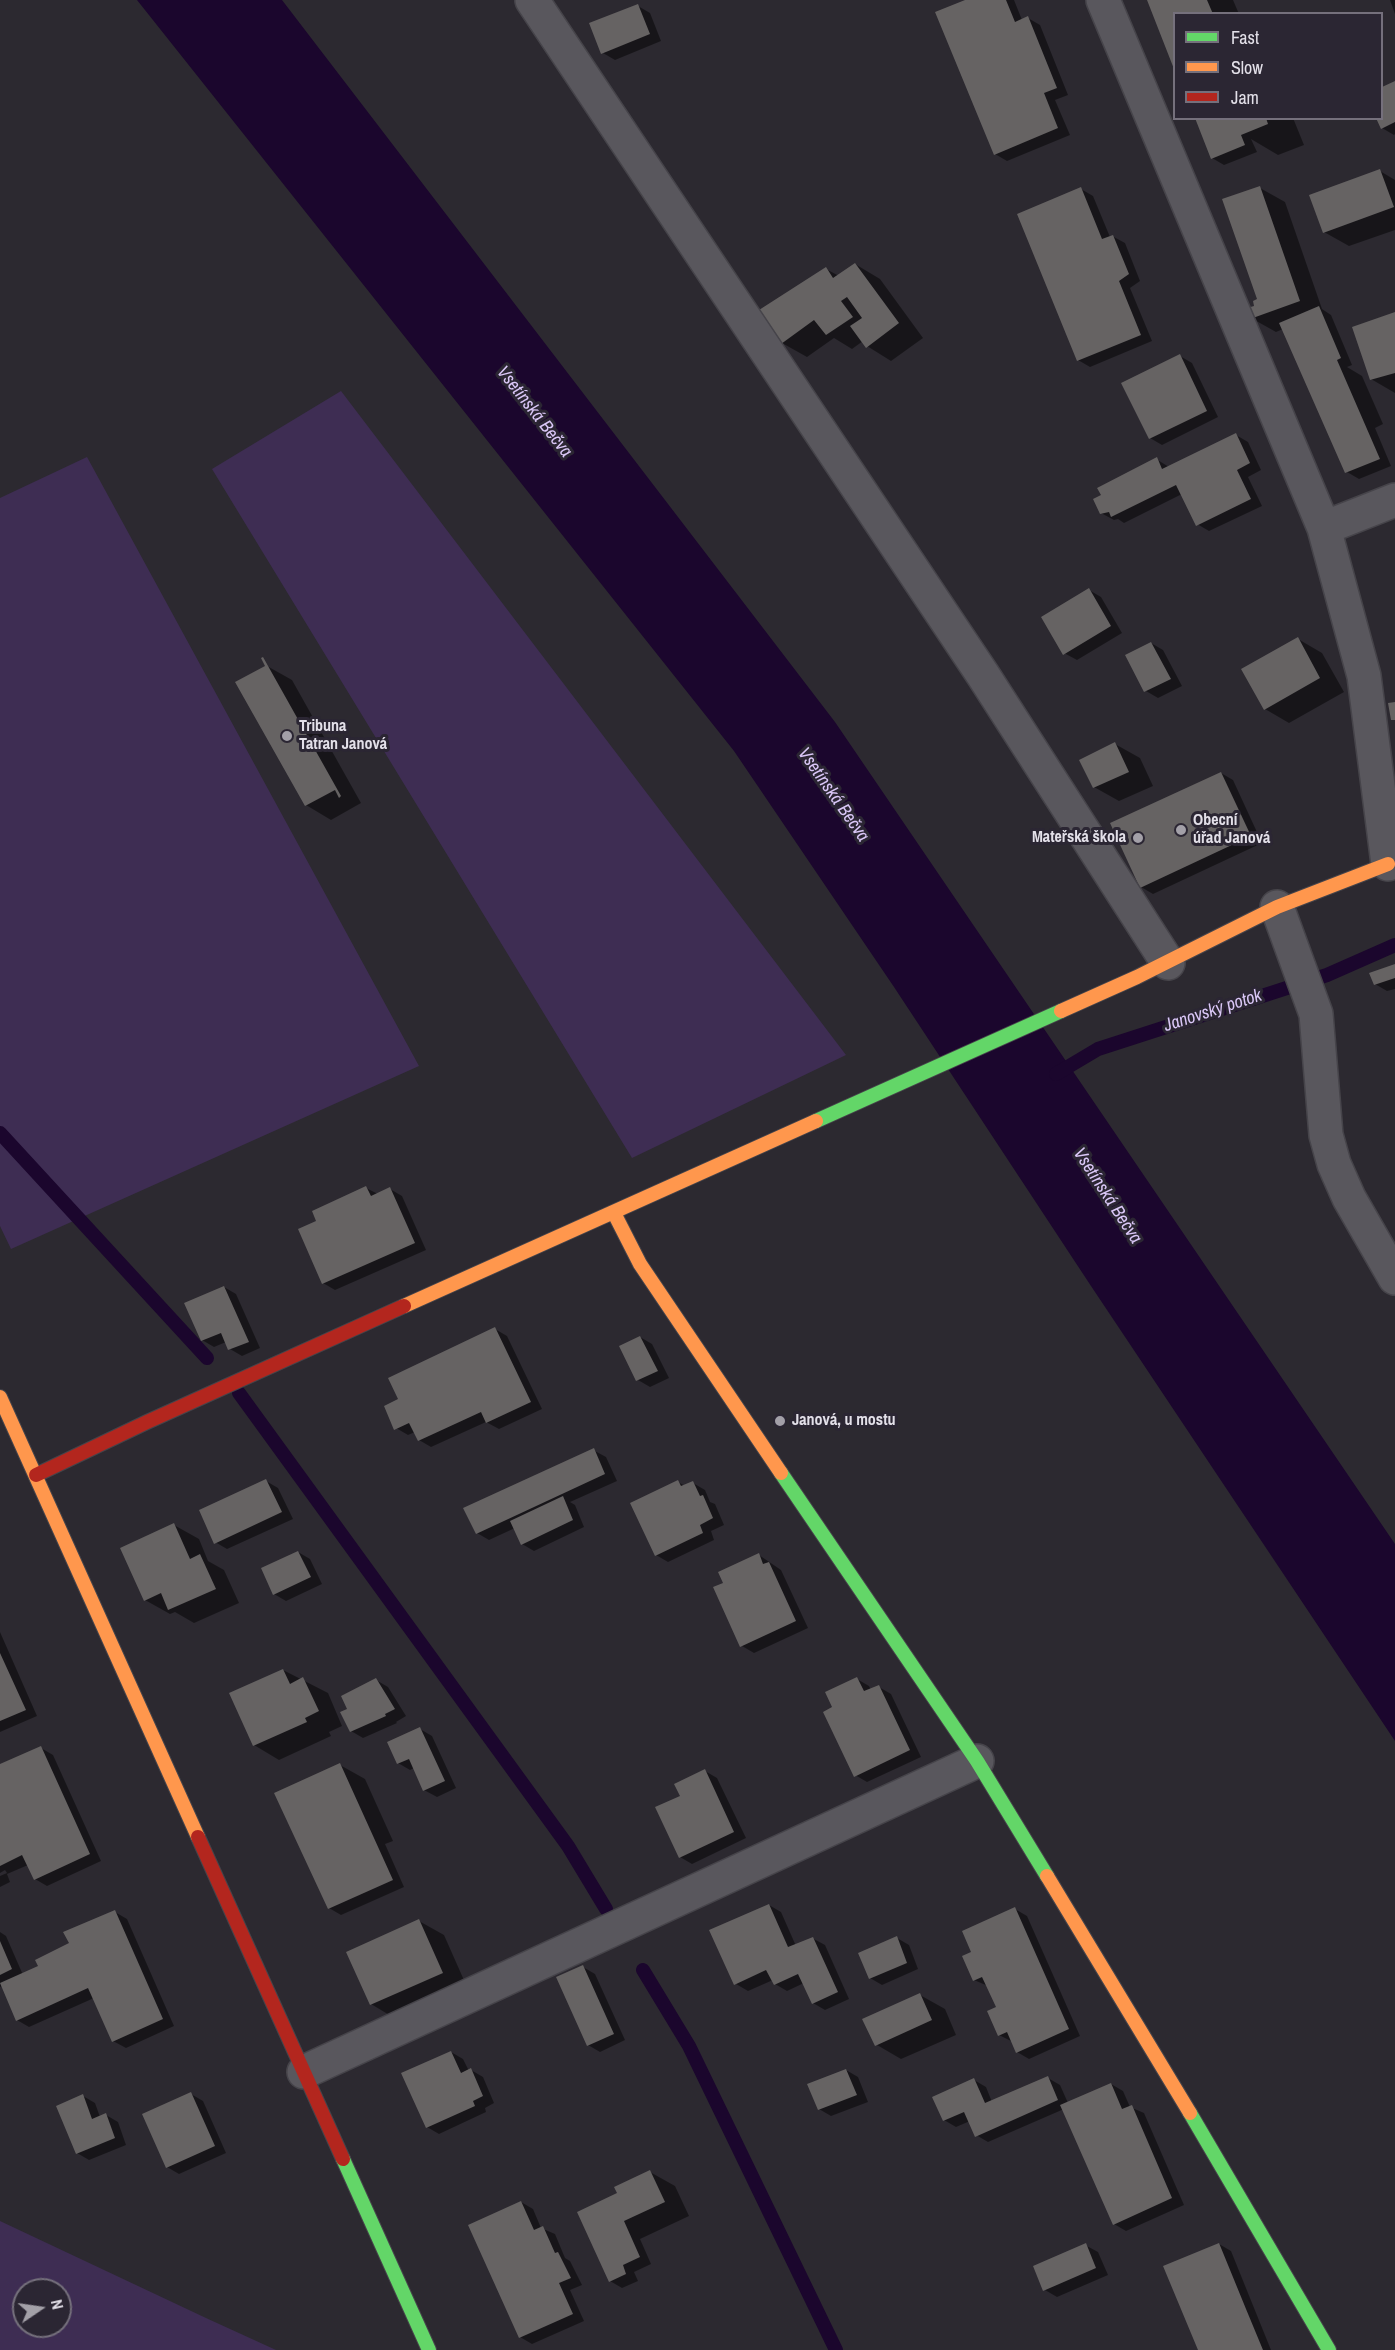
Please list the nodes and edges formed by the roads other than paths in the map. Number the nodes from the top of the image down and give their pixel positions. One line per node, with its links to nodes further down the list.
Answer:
1 (532, 0): 7 (street)
2 (1103, 0): 4 (street)
3 (1395, 500): 4 (street)
4 (1324, 528): 5 (street)
5 (1392, 862): 6 (street)
6 (1277, 907): 7 (street); 9 (street)
7 (1168, 963): 8 (street)
8 (614, 1213): 12 (street); 13 (street)
9 (1395, 1278)
10 (0, 1397): 11 (street)
11 (7, 1428): 12 (street)
12 (36, 1475): 14 (street)
13 (977, 1761): 14 (street); 16 (street)
14 (304, 2072): 15 (street)
15 (429, 2350)
16 (1329, 2350)

